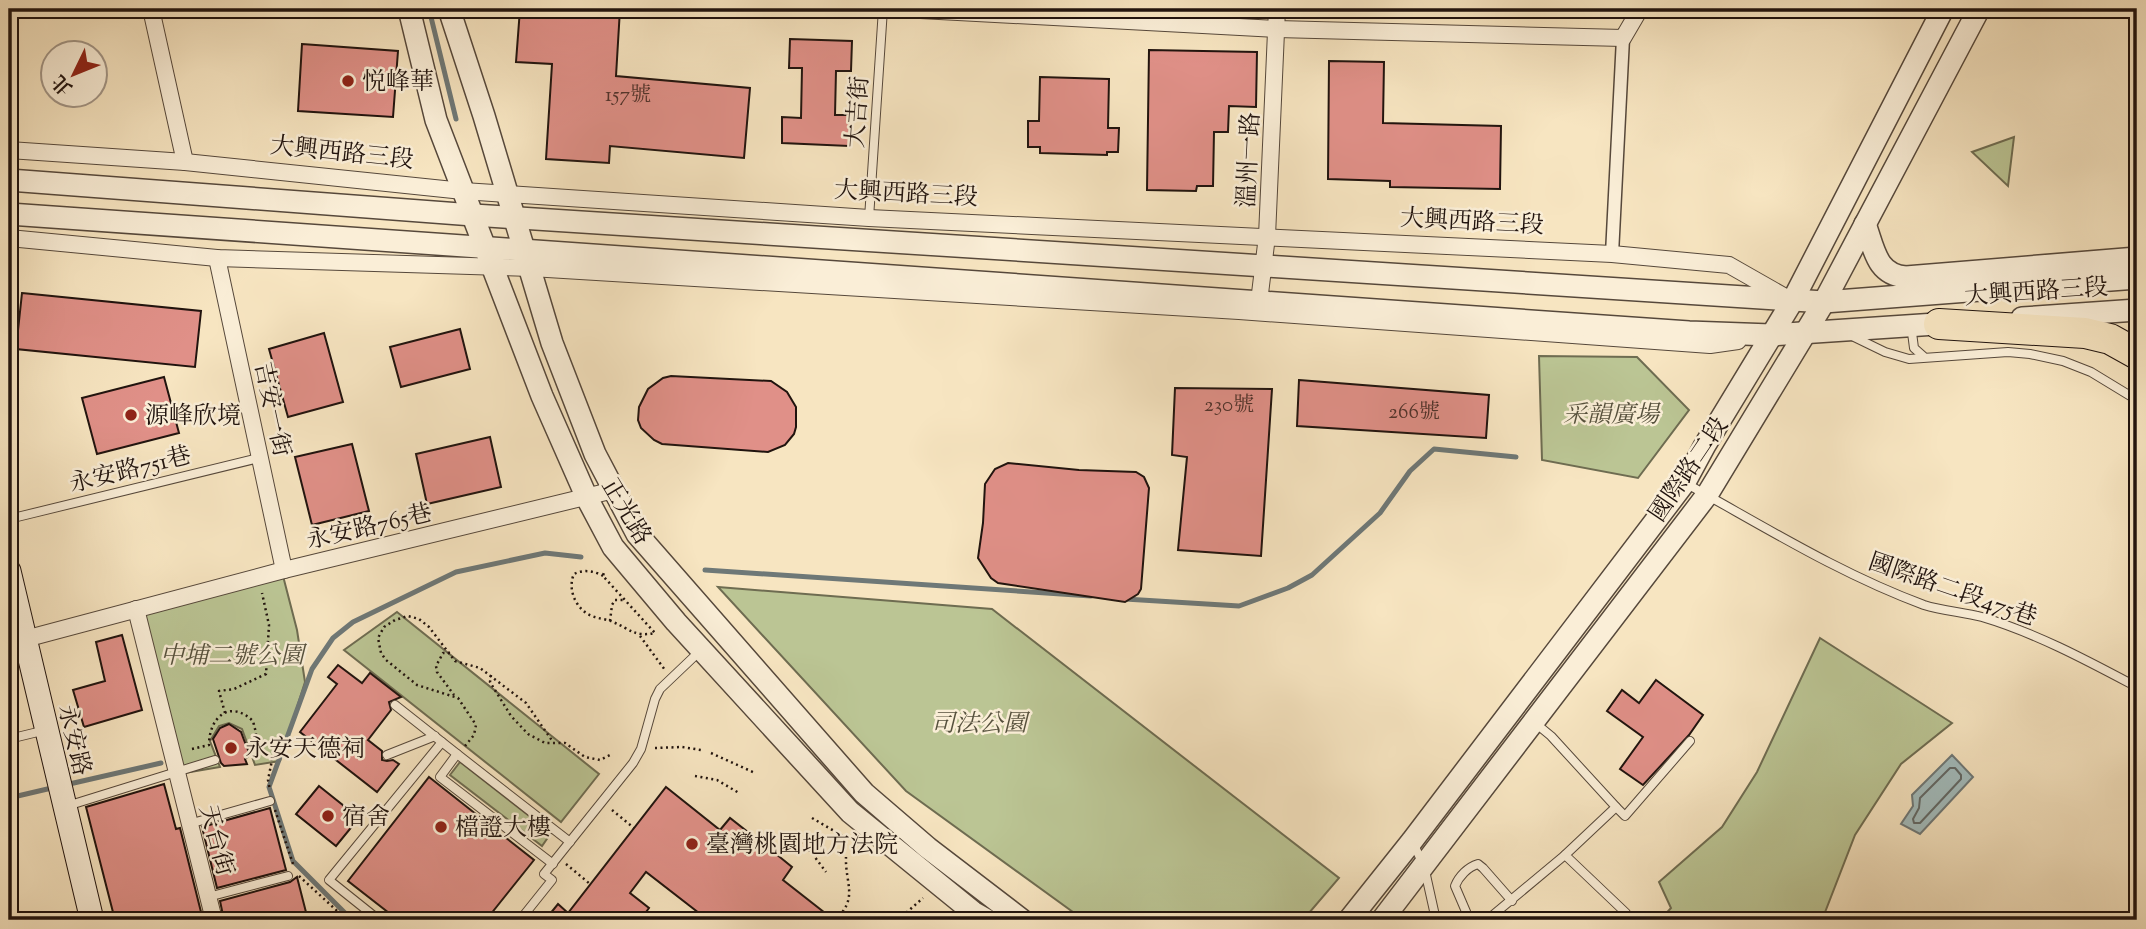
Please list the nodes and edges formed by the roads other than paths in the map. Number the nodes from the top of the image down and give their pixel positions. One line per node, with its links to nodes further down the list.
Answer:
1 (151, 9): 13 (street)
2 (409, 9): 15 (street, 正光路)
3 (449, 9): 16 (street, 正光路)
4 (883, 9): 20 (lane, 大吉街)
5 (902, 9): 10 (street)
6 (1278, 9): 10 (street, 溫州一路)
7 (1640, 9): 11 (street)
8 (1943, 9): 31 (street, 國際路二段)
9 (1979, 9): 21 (street, 國際路二段)
10 (1277, 29): 11 (street); 22 (street, 溫州一路)
11 (1623, 38): 24 (street)
12 (9, 150): 13 (street, 大興西路三段)
13 (185, 162): 15 (street, 大興西路三段)
14 (9, 180): 18 (street, 大興西路三段)
15 (463, 191): 16 (street, 大興西路三段); 18 (street, 正光路)
16 (508, 194): 19 (street, 正光路); 20 (street, 大興西路三段)
17 (9, 214): 25 (street, 大興西路三段)
18 (473, 215): 19 (street, 大興西路三段); 25 (street, 正光路)
19 (515, 218): 28 (street, 正光路); 29 (street, 大興西路三段)
20 (869, 218): 22 (street, 大興西路三段)
21 (1865, 224): 27 (street); 32 (street, 國際路二段)
22 (1267, 236): 24 (street, 大興西路三段); 29 (street, 溫州一路)
23 (9, 239): 26 (street, 大興西路三段)
24 (1612, 254): 31 (street, 大興西路三段)
25 (489, 256): 26 (street, 大興西路三段); 28 (street, 大興西路三段); 46 (street, 正光路)
26 (217, 258): 42 (street, 吉安一街)
27 (2137, 258)
28 (528, 259): 33 (street, 大興西路三段); 44 (street, 正光路)
29 (1264, 266): 31 (street, 大興西路三段); 33 (street, 溫州一路)
30 (2137, 278): 32 (street, 大興西路三段)
31 (1793, 300): 32 (street, 大興西路三段); 38 (street, 國際路二段)
32 (1824, 302): 37 (street, 國際路二段)
33 (1259, 307): 38 (street, 大興西路三段)
34 (2137, 310): 35 (street, 大興西路三段)
35 (1925, 325): 36 (street, 大興西路三段); 39 (highway); 40 (lane)
36 (1841, 330): 37 (street, 大興西路三段); 40 (lane)
37 (1805, 333): 38 (street, 大興西路三段); 45 (street, 國際路二段)
38 (1771, 335): 43 (street, 國際路二段)
39 (2137, 354)
40 (1929, 357): 41 (lane)
41 (2137, 400)
42 (259, 457): 47 (lane, 永安路751巷); 48 (street, 吉安一街)
43 (1685, 482): 45 (lane, 國際路二段475巷); 55 (street, 國際路二段)
44 (614, 489): 46 (street, 永安路765巷); 71 (street, 正光路)
45 (1707, 495): 53 (lane, 國際路二段475巷); 56 (street, 國際路二段)
46 (587, 498): 48 (street, 永安路765巷); 52 (street, 正光路)
47 (9, 519)
48 (284, 570): 50 (street, 永安路765巷)
49 (9, 571): 51 (main road, 永安路)
50 (136, 609): 51 (street, 永安路765巷); 64 (street)
51 (25, 639): 57 (main road, 永安路)
52 (701, 650): 70 (lane); 75 (street, 正光路)
53 (2137, 687)
54 (395, 705): 59 (lane)
55 (1507, 717): 56 (street); 69 (street, 國際路二段)
56 (1530, 727): 67 (lane); 74 (street, 國際路二段)
57 (46, 730): 58 (lane); 65 (main road, 永安路)
58 (9, 739)
59 (439, 739): 61 (lane); 62 (lane); 82 (lane)
60 (1690, 741): 67 (lane)
61 (457, 754): 70 (lane); 73 (lane)
62 (387, 755)
63 (215, 760): 64 (lane)
64 (176, 772): 65 (lane); 68 (street, 天台街)
65 (61, 793): 80 (main road, 永安路)
66 (270, 801): 68 (lane)
67 (1616, 807): 72 (lane)
68 (189, 824): 77 (street, 天台街)
69 (1412, 841): 74 (lane); 86 (street, 國際路二段)
70 (570, 842): 73 (lane)
71 (937, 855): 75 (street); 85 (street, 正光路)
72 (1565, 855): 78 (lane); 79 (lane)
73 (555, 860): 83 (lane)
74 (1424, 866): 87 (street, 國際路二段); 88 (lane)
75 (923, 873): 84 (street, 正光路)
76 (288, 876): 77 (lane)
77 (208, 897): 81 (street, 天台街)
78 (1512, 901): 89 (lane); 90 (lane)
79 (1626, 913)
80 (92, 920)
81 (214, 920)
82 (379, 920)
83 (520, 920)
84 (987, 920)
85 (1022, 920)
86 (1349, 920)
87 (1382, 920)
88 (1436, 920)
89 (1474, 920)
90 (1487, 920)

